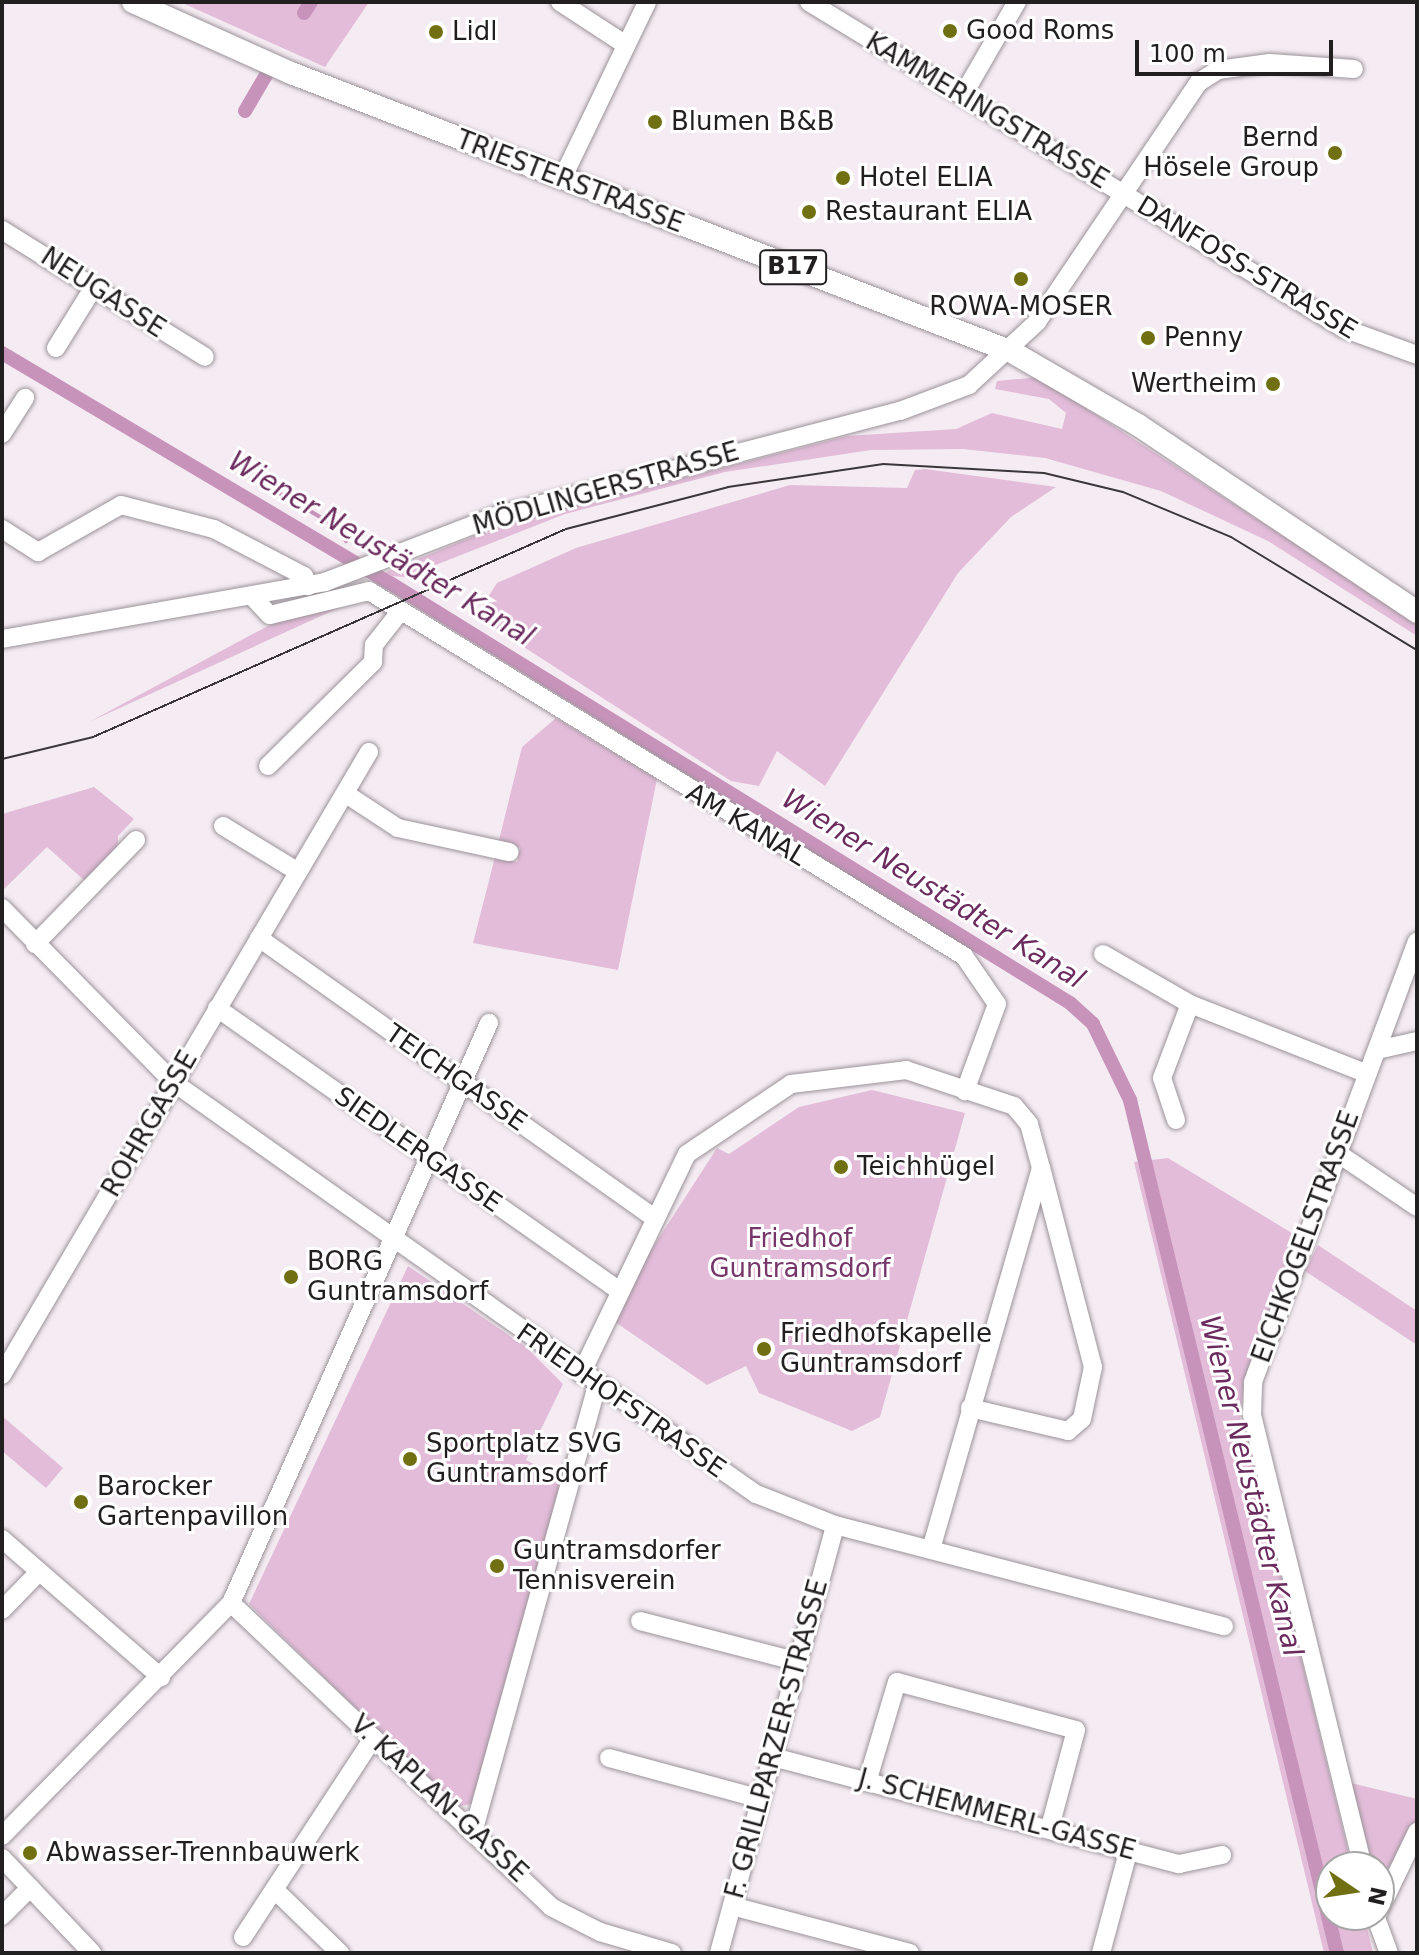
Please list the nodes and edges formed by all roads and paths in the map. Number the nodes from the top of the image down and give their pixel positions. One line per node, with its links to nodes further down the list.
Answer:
1 (133, 2): 9 (main road, TRIESTERSTRASSE / B17)
2 (560, 2): 6 (street)
3 (647, 2): 6 (street)
4 (809, 2): 8 (street, KAMMERINGSTRASSE)
5 (1017, 2): 8 (street)
6 (626, 45): 9 (street)
7 (1354, 69): 10 (street, KAMMERINGSTRASSE)
8 (963, 95): 10 (street, KAMMERINGSTRASSE)
9 (562, 179): 14 (main road, TRIESTERSTRASSE / B17)
10 (1123, 194): 14 (street, KAMMERINGSTRASSE); 15 (street, DANFOSS-STRASSE)
11 (2, 230): 12 (street, NEUGASSE)
12 (92, 290): 13 (street); 16 (street, NEUGASSE)
13 (56, 348)
14 (1012, 352): 20 (street, MÖDLINGERSTRASSE); 22 (main road, B17)
15 (1417, 355)
16 (205, 357)
17 (25, 398): 18 (street)
18 (2, 434)
19 (2, 529): 20 (street)
20 (308, 586): 21 (street, MÖDLINGERSTRASSE)
21 (252, 596): 23 (street, AM KANAL); 24 (street, MÖDLINGERSTRASSE)
22 (1417, 612)
23 (398, 614): 26 (street); 45 (street, AM KANAL)
24 (2, 639)
25 (369, 752): 27 (street, ROHRGASSE)
26 (268, 766)
27 (346, 794): 30 (street); 31 (street, ROHRGASSE)
28 (223, 826): 31 (street)
29 (136, 840): 35 (street)
30 (509, 852)
31 (295, 870): 33 (street, ROHRGASSE)
32 (2, 908): 35 (street, FRIEDHOFSTRASSE)
33 (259, 938): 38 (street, ROHRGASSE); 44 (street, TEICHGASSE)
34 (1417, 942): 41 (street, EICHKOGELSTRASSE)
35 (35, 944): 43 (street, FRIEDHOFSTRASSE)
36 (1103, 954): 37 (street)
37 (1190, 1004): 42 (street); 46 (street)
38 (217, 1008): 43 (street, ROHRGASSE); 48 (street, SIEDLERGASSE)
39 (489, 1023): 44 (street)
40 (1417, 1041): 41 (street)
41 (1377, 1050): 42 (street, EICHKOGELSTRASSE)
42 (1365, 1073): 47 (street, EICHKOGELSTRASSE)
43 (173, 1082): 52 (street, FRIEDHOFSTRASSE); 54 (street, ROHRGASSE)
44 (465, 1085): 48 (street); 51 (street, TEICHGASSE)
45 (965, 1091): 49 (street); 51 (street)
46 (1176, 1120)
47 (1339, 1154): 50 (street); 76 (street, EICHKOGELSTRASSE)
48 (431, 1160): 52 (street); 53 (street, SIEDLERGASSE)
49 (1041, 1168): 56 (street); 56 (street)
50 (1417, 1207)
51 (653, 1217): 53 (street)
52 (393, 1240): 55 (street, FRIEDHOFSTRASSE); 61 (street)
53 (620, 1291): 55 (street)
54 (2, 1375)
55 (589, 1380): 57 (street, FRIEDHOFSTRASSE); 73 (street)
56 (970, 1408): 59 (street)
57 (835, 1525): 59 (street, FRIEDHOFSTRASSE); 65 (street, F. GRILLPARZER-STRASSE)
58 (2, 1539): 60 (street)
59 (931, 1548): 64 (street, FRIEDHOFSTRASSE)
60 (39, 1572): 62 (street); 66 (street)
61 (231, 1603): 66 (street); 67 (street, V. KAPLAN-GASSE)
62 (2, 1610)
63 (640, 1621): 65 (street)
64 (1224, 1626)
65 (798, 1662): 68 (street, F. GRILLPARZER-STRASSE)
66 (161, 1677): 75 (street)
67 (373, 1738): 73 (street, V. KAPLAN-GASSE); 82 (street)
68 (773, 1757): 70 (street, J. SCHEMMERL-GASSE); 71 (street, F. GRILLPARZER-STRASSE)
69 (609, 1758): 71 (street)
70 (868, 1779): 72 (street, J. SCHEMMERL-GASSE); 72 (street)
71 (761, 1799): 83 (street, F. GRILLPARZER-STRASSE)
72 (1050, 1827): 77 (street, J. SCHEMMERL-GASSE)
73 (474, 1829): 89 (street, V. KAPLAN-GASSE)
74 (1417, 1832): 80 (street)
75 (2, 1836)
76 (1359, 1851)
77 (1128, 1852): 78 (street, J. SCHEMMERL-GASSE); 92 (street)
78 (1222, 1855)
79 (2, 1858): 81 (street)
80 (1395, 1878)
81 (30, 1888): 84 (street); 87 (street)
82 (277, 1892): 86 (street); 88 (street)
83 (732, 1906): 90 (street, F. GRILLPARZER-STRASSE); 91 (street)
84 (2, 1916)
85 (1382, 1931): 93 (street)
86 (243, 1937)
87 (92, 1953)
88 (340, 1953)
89 (672, 1953)
90 (719, 1953)
91 (910, 1953)
92 (1101, 1953)
93 (1389, 1953)

